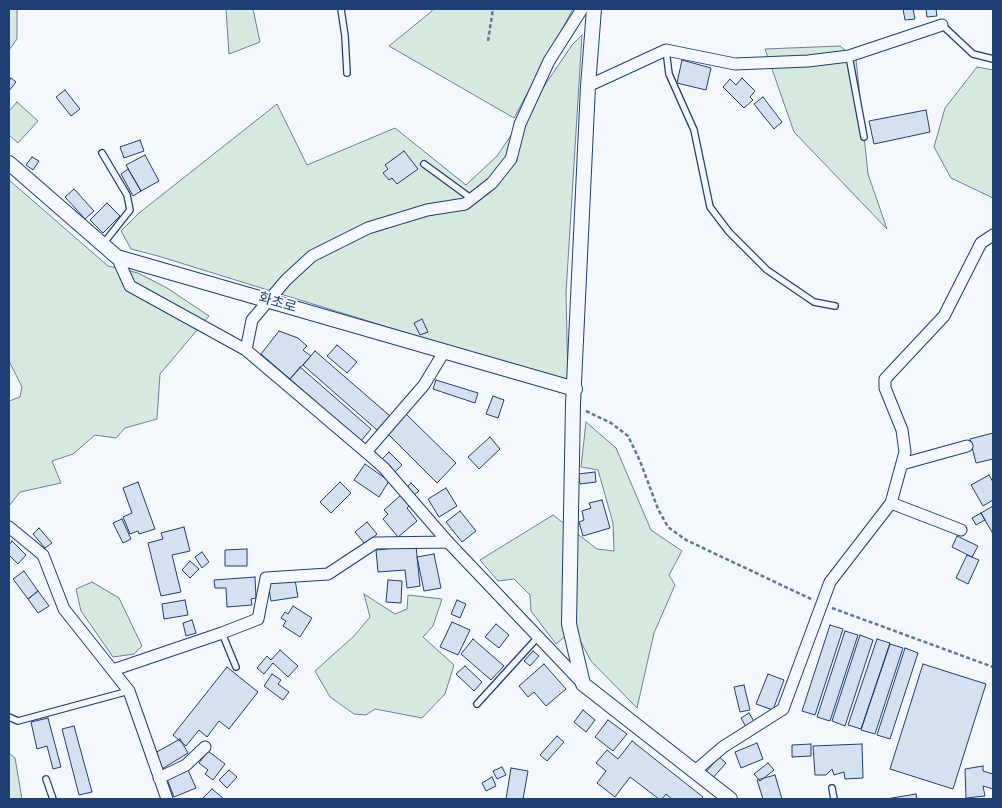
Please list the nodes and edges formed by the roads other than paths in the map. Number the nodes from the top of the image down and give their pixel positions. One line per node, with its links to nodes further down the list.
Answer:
1 (341, 9): 8 (lane)
2 (582, 9): 14 (street)
3 (594, 9): 9 (street)
4 (942, 25): 6 (street); 7 (lane)
5 (666, 50): 6 (street); 9 (street); 19 (lane)
6 (849, 56): 10 (lane)
7 (993, 59)
8 (347, 73)
9 (588, 86): 22 (street)
10 (864, 137)
11 (102, 153): 16 (lane)
12 (9, 163): 16 (street, 화초로)
13 (424, 164): 14 (lane)
14 (472, 199): 18 (street)
15 (993, 235): 25 (street)
16 (103, 244): 17 (street, 화초로)
17 (118, 257): 18 (street, 화초로); 20 (street)
18 (268, 301): 20 (street); 21 (street, 화초로)
19 (835, 306)
20 (246, 350): 24 (street)
21 (444, 352): 22 (street, 화초로); 24 (street)
22 (575, 390): 34 (street)
23 (967, 446): 25 (street)
24 (366, 452): 29 (street)
25 (902, 464): 26 (street)
26 (892, 503): 28 (street); 39 (street)
27 (9, 527): 33 (street)
28 (961, 530)
29 (448, 542): 30 (street); 31 (street)
30 (222, 633): 32 (lane); 33 (street)
31 (538, 637): 34 (street); 36 (lane)
32 (236, 667)
33 (113, 670): 35 (street)
34 (583, 684): 39 (street)
35 (129, 691): 37 (lane); 40 (street)
36 (477, 704)
37 (9, 717)
38 (205, 747): 40 (street)
39 (694, 771): 45 (street)
40 (160, 778): 44 (street)
41 (46, 779): 43 (lane)
42 (832, 788): 46 (lane)
43 (53, 799)
44 (167, 799)
45 (730, 799)
46 (834, 799)

